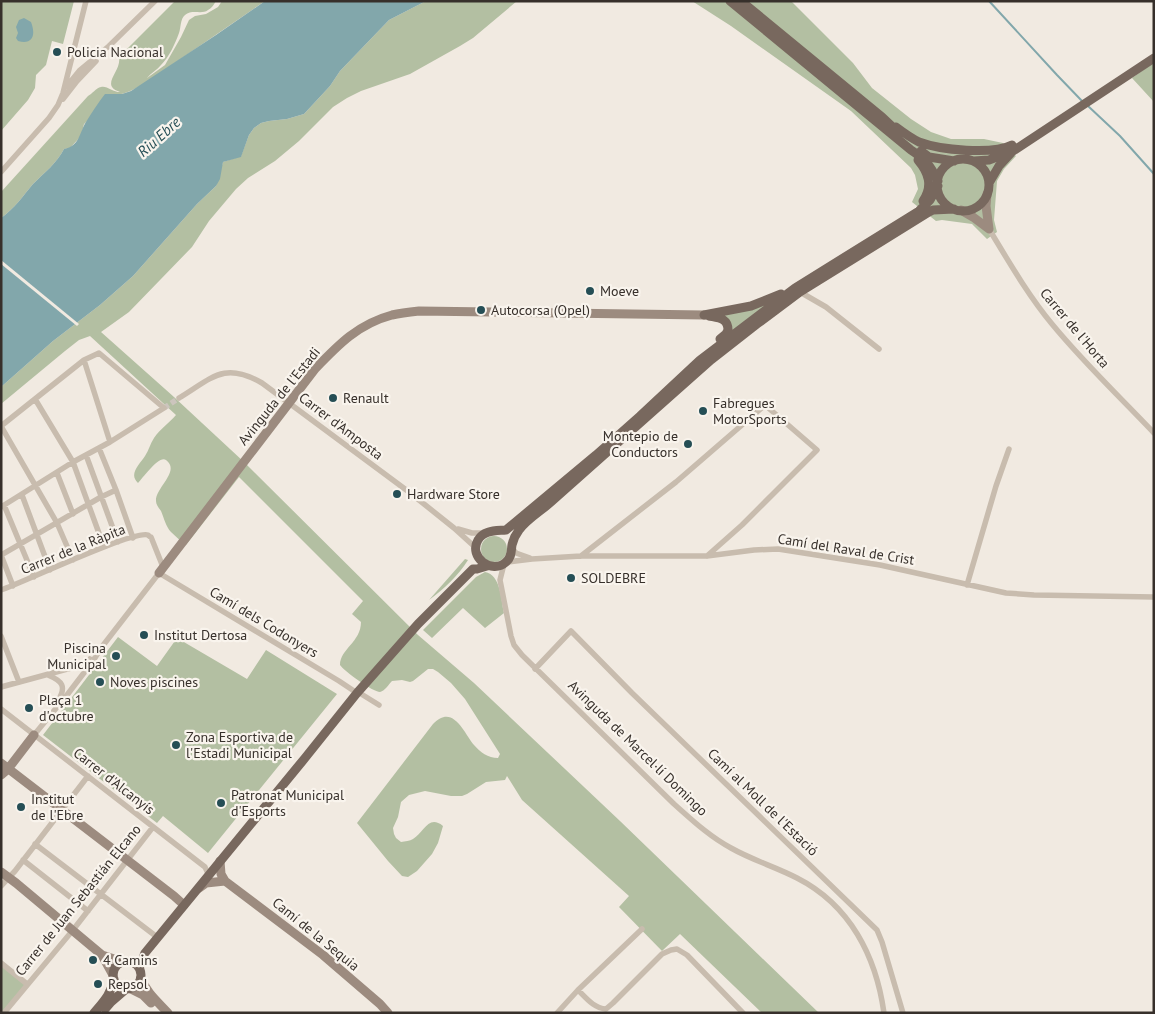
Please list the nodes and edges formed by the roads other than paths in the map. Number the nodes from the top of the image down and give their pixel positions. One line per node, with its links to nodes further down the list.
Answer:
1 (86, 1): 7 (street)
2 (155, 1): 5 (street)
3 (730, 1): 13 (main road)
4 (741, 1): 11 (main road)
5 (109, 46): 8 (street); 10 (street)
6 (1154, 58): 12 (main road)
7 (71, 64): 8 (street); 9 (street)
8 (81, 69): 9 (street)
9 (63, 93): 10 (street)
10 (58, 105): 17 (street)
11 (882, 117): 12 (main road); 15 (main road)
12 (1052, 125): 14 (main road)
13 (911, 150): 19 (main road); 22 (main road)
14 (1012, 151): 16 (main road); 18 (main road)
15 (954, 161): 16 (main road); 19 (main road)
16 (974, 161): 18 (main road)
17 (1, 172)
18 (989, 183): 20 (main road)
19 (938, 184): 21 (main road); 22 (main road)
20 (987, 194): 21 (main road); 23 (street)
21 (958, 210): 23 (street); 24 (main road)
22 (903, 220): 24 (main road)
23 (990, 229): 33 (street, Carrer de l'Horta)
24 (797, 290): 25 (main road); 26 (street); 28 (main road); 55 (main road)
25 (704, 314): 28 (main road); 31 (street, Avinguda de l'Estadi)
26 (879, 349)
27 (84, 360): 30 (street); 34 (street); 34 (street)
28 (700, 360): 49 (main road)
29 (179, 398): 31 (street, Carrer d'Amposta)
30 (35, 399): 32 (street); 38 (street)
31 (289, 402): 48 (street, Carrer d'Amposta); 67 (street, Avinguda de l'Estadi)
32 (1, 426): 40 (street)
33 (1154, 433)
34 (110, 442): 35 (street)
35 (99, 448): 37 (street); 41 (street)
36 (1009, 449): 70 (street)
37 (86, 455): 38 (street); 43 (street)
38 (73, 462): 39 (street); 44 (street)
39 (57, 473): 40 (street); 46 (street)
40 (36, 486): 42 (street); 47 (street)
41 (116, 490): 43 (street); 52 (street)
42 (22, 495): 45 (street); 51 (street)
43 (101, 497): 44 (street); 53 (street)
44 (89, 505): 46 (street); 56 (street)
45 (3, 506): 54 (street)
46 (73, 514): 47 (street)
47 (57, 524): 51 (street); 62 (street)
48 (454, 528): 50 (street); 57 (street, Carrer d'Amposta)
49 (498, 531): 50 (main road); 55 (main road)
50 (485, 533): 57 (main road)
51 (37, 535): 54 (street); 66 (street)
52 (133, 538): 53 (street, Carrer de la Ràpita); 67 (street, Carrer de la Ràpita)
53 (118, 542): 56 (street, Carrer de la Ràpita)
54 (20, 545): 58 (street); 68 (street)
55 (512, 546): 61 (street); 63 (main road)
56 (104, 547): 62 (street, Carrer de la Ràpita)
57 (476, 550): 64 (main road); 65 (main road)
58 (1, 555): 71 (street)
59 (581, 556): 60 (street, Camí del Raval de Crist); 60 (street); 61 (street, Camí del Raval de Crist)
60 (707, 556): 70 (street, Camí del Raval de Crist)
61 (532, 559): 63 (street, Camí del Raval de Crist)
62 (73, 560): 66 (street, Carrer de la Ràpita)
63 (505, 563): 64 (main road); 69 (street)
64 (488, 566): 65 (main road); 69 (street)
65 (473, 569): 82 (main road)
66 (50, 570): 68 (street, Carrer de la Ràpita)
67 (161, 570): 75 (street, Avinguda de l'Estadi); 82 (street, Camí dels Codonyers)
68 (34, 577): 71 (street, Carrer de la Ràpita)
69 (500, 580): 77 (street, Avinguda de Marcel·lí Domingo)
70 (967, 585): 73 (street, Camí del Raval de Crist)
71 (13, 586): 72 (street, Carrer de la Ràpita)
72 (1, 590)
73 (1154, 596)
74 (1, 636): 80 (street)
75 (101, 648): 76 (street); 79 (street, Avinguda de l'Estadi)
76 (79, 666): 78 (street); 79 (street)
77 (536, 669): 124 (street, Avinguda de Marcel·lí Domingo); 125 (street, Camí al Moll de l'Estació)
78 (48, 675): 80 (street); 85 (street)
79 (82, 676): 85 (street, Avinguda de l'Estadi)
80 (20, 682): 81 (street)
81 (1, 687)
82 (357, 692): 83 (street, Camí dels Codonyers); 94 (main road)
83 (379, 706)
84 (1, 710): 86 (street, Carrer d'Alcanyís)
85 (47, 718): 86 (street, Avinguda de l'Estadi)
86 (34, 735): 87 (street); 88 (street, Carrer d'Alcanyís)
87 (4, 769): 89 (street)
88 (88, 776): 89 (street); 90 (street, Carrer d'Alcanyís)
89 (61, 809): 91 (street); 93 (street)
90 (153, 827): 93 (street, Carrer de Juan Sebastián Elcano); 96 (street, Carrer d'Alcanyís)
91 (35, 844): 92 (street); 100 (street)
92 (23, 860): 95 (street); 102 (street)
93 (127, 860): 100 (street, Carrer de Juan Sebastián Elcano); 101 (street)
94 (220, 861): 96 (main road); 97 (street)
95 (5, 875): 98 (street); 104 (street)
96 (208, 876): 99 (main road)
97 (225, 881): 99 (street); 121 (street, Camí de la Sequia)
98 (1, 886)
99 (197, 889): 101 (main road)
100 (100, 895): 102 (street, Carrer de Juan Sebastián Elcano); 105 (street)
101 (184, 906): 105 (main road)
102 (88, 911): 104 (street, Carrer de Juan Sebastián Elcano)
103 (642, 928): 115 (street)
104 (73, 930): 107 (street); 113 (street, Carrer de Juan Sebastián Elcano)
105 (157, 937): 106 (main road)
106 (145, 953): 108 (main road); 110 (main road)
107 (102, 955): 108 (street); 111 (street)
108 (126, 962): 110 (main road); 111 (main road)
109 (1, 963): 113 (street)
110 (139, 968): 112 (main road)
111 (114, 977): 114 (main road); 117 (main road)
112 (141, 978): 114 (main road); 120 (street)
113 (27, 984): 116 (street, Carrer de Juan Sebastián Elcano)
114 (128, 989): 118 (main road); 119 (street)
115 (578, 990): 122 (street); 123 (street)
116 (4, 1013)
117 (94, 1013)
118 (102, 1013)
119 (160, 1013)
120 (168, 1013)
121 (388, 1013)
122 (557, 1013)
123 (743, 1013)
124 (884, 1013)
125 (903, 1013)

